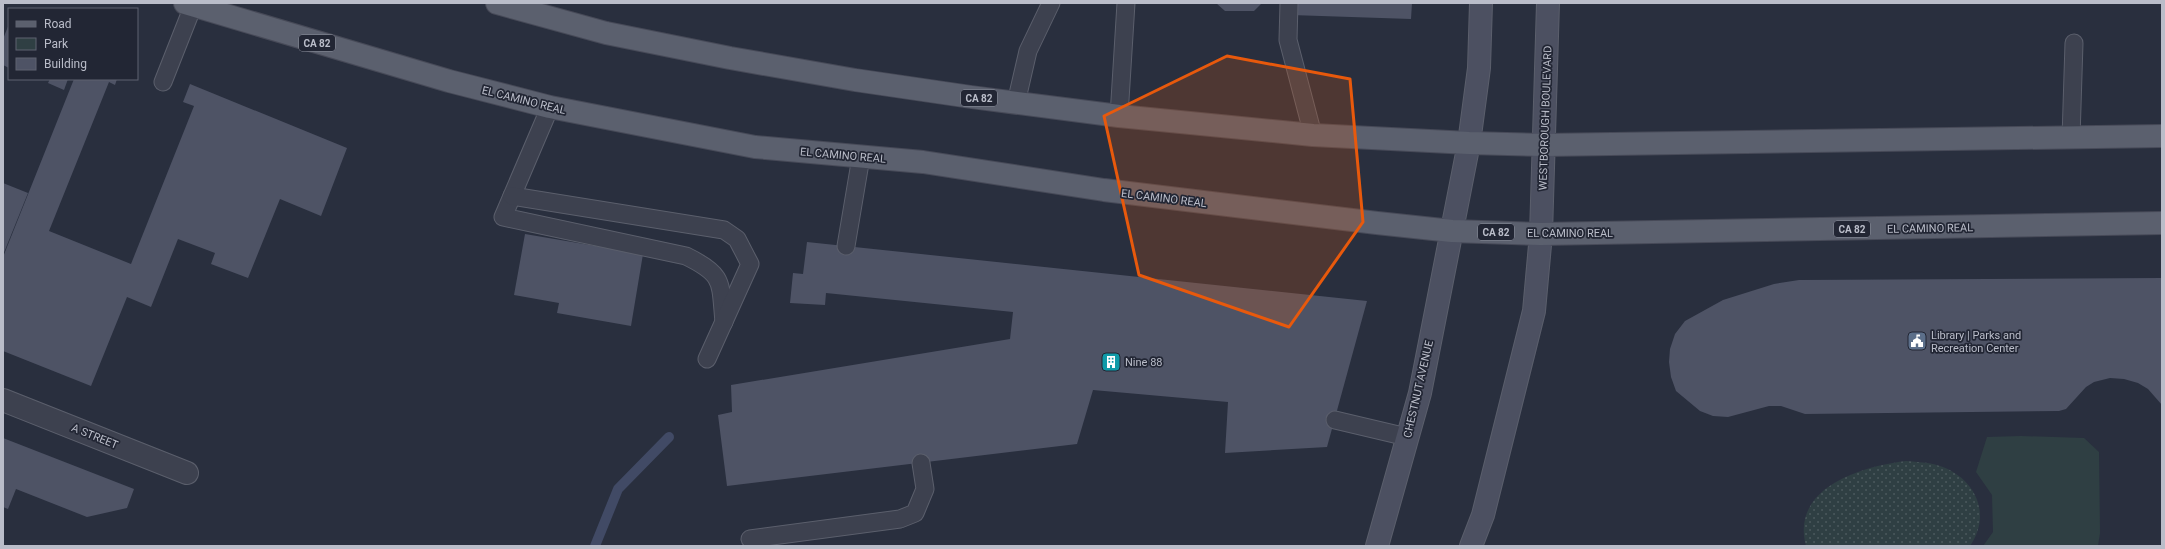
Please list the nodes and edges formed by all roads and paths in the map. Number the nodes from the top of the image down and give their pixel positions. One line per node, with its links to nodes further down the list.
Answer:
1 (497, 3): 10 (main road, CA 82)
2 (1051, 3): 10 (lane)
3 (1126, 3): 12 (lane)
4 (1289, 3): 13 (lane)
5 (1481, 3): 16 (main road)
6 (1548, 3): 17 (main road, WESTBOROUGH BOULEVARD)
7 (189, 4): 9 (lane); 11 (main road, EL CAMINO REAL / CA 82)
8 (2074, 43): 15 (lane)
9 (163, 82)
10 (1016, 103): 12 (main road, CA 82)
11 (550, 107): 18 (main road, EL CAMINO REAL / CA 82); 19 (lane)
12 (1119, 116): 13 (main road, CA 82)
13 (1314, 135): 16 (main road, CA 82)
14 (2162, 136): 15 (main road, CA 82)
15 (2071, 138): 17 (main road, CA 82)
16 (1469, 143): 17 (main road, CA 82); 21 (main road)
17 (1544, 145): 22 (main road, WESTBOROUGH BOULEVARD)
18 (861, 157): 21 (main road, EL CAMINO REAL / CA 82); 23 (lane)
19 (512, 196): 24 (lane); 24 (lane)
20 (2162, 223): 22 (main road, EL CAMINO REAL / CA 82)
21 (1452, 231): 22 (main road, EL CAMINO REAL / CA 82); 28 (main road, CHESTNUT AVENUE)
22 (1541, 234): 33 (main road)
23 (846, 246)
24 (724, 322): 25 (lane)
25 (707, 359)
26 (3, 400): 30 (street, A STREET)
27 (1335, 420): 28 (lane)
28 (1407, 438): 32 (main road, CHESTNUT AVENUE)
29 (921, 463): 31 (lane)
30 (187, 473)
31 (750, 539)
32 (1377, 546)
33 (1471, 546)

